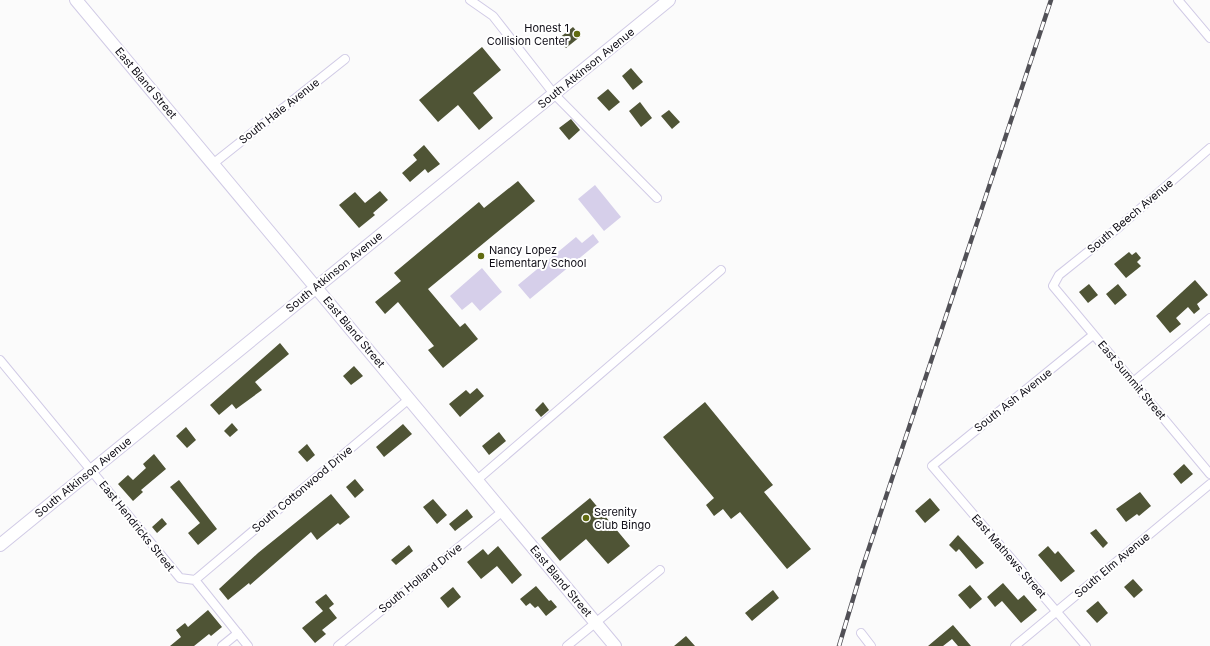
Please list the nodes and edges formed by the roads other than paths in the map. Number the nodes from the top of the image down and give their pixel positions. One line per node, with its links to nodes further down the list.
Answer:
1 (76, 0): 9 (main road, East Bland Street)
2 (470, 0): 7 (street)
3 (669, 0): 7 (main road, South Atkinson Avenue)
4 (1178, 0): 5 (street)
5 (1210, 38)
6 (345, 59): 9 (street, South Hale Avenue)
7 (554, 94): 10 (street); 13 (main road, South Atkinson Avenue)
8 (1210, 148): 12 (street, South Beech Avenue)
9 (214, 163): 13 (main road, East Bland Street)
10 (658, 198)
11 (721, 270): 22 (street)
12 (1053, 286): 15 (street, East Summit Street)
13 (317, 287): 18 (main road, East Bland Street); 20 (main road, South Atkinson Avenue)
14 (1210, 318): 17 (street)
15 (1094, 335): 17 (street, East Summit Street); 19 (street, South Ash Avenue)
16 (0, 360): 20 (street, East Hendricks Street)
17 (1133, 382): 21 (street, East Summit Street)
18 (409, 399): 22 (main road, East Bland Street); 27 (street, South Cottonwood Drive)
19 (932, 466): 28 (street, East Mathews Street)
20 (92, 471): 25 (main road, South Atkinson Avenue); 27 (street, East Hendricks Street)
21 (1210, 474)
22 (477, 480): 24 (main road, East Bland Street)
23 (1210, 484): 28 (street, South Elm Avenue)
24 (503, 511): 29 (main road, East Bland Street); 34 (street, South Holland Drive)
25 (0, 545)
26 (660, 570): 29 (street)
27 (195, 580): 30 (street)
28 (1057, 611): 38 (street, South Elm Avenue); 39 (street, East Mathews Street)
29 (595, 623): 35 (street); 36 (main road, East Bland Street)
30 (238, 633): 32 (street); 33 (street)
31 (861, 633): 37 (street)
32 (222, 646)
33 (248, 646)
34 (338, 646)
35 (567, 646)
36 (614, 646)
37 (871, 646)
38 (1015, 646)
39 (1086, 646)

